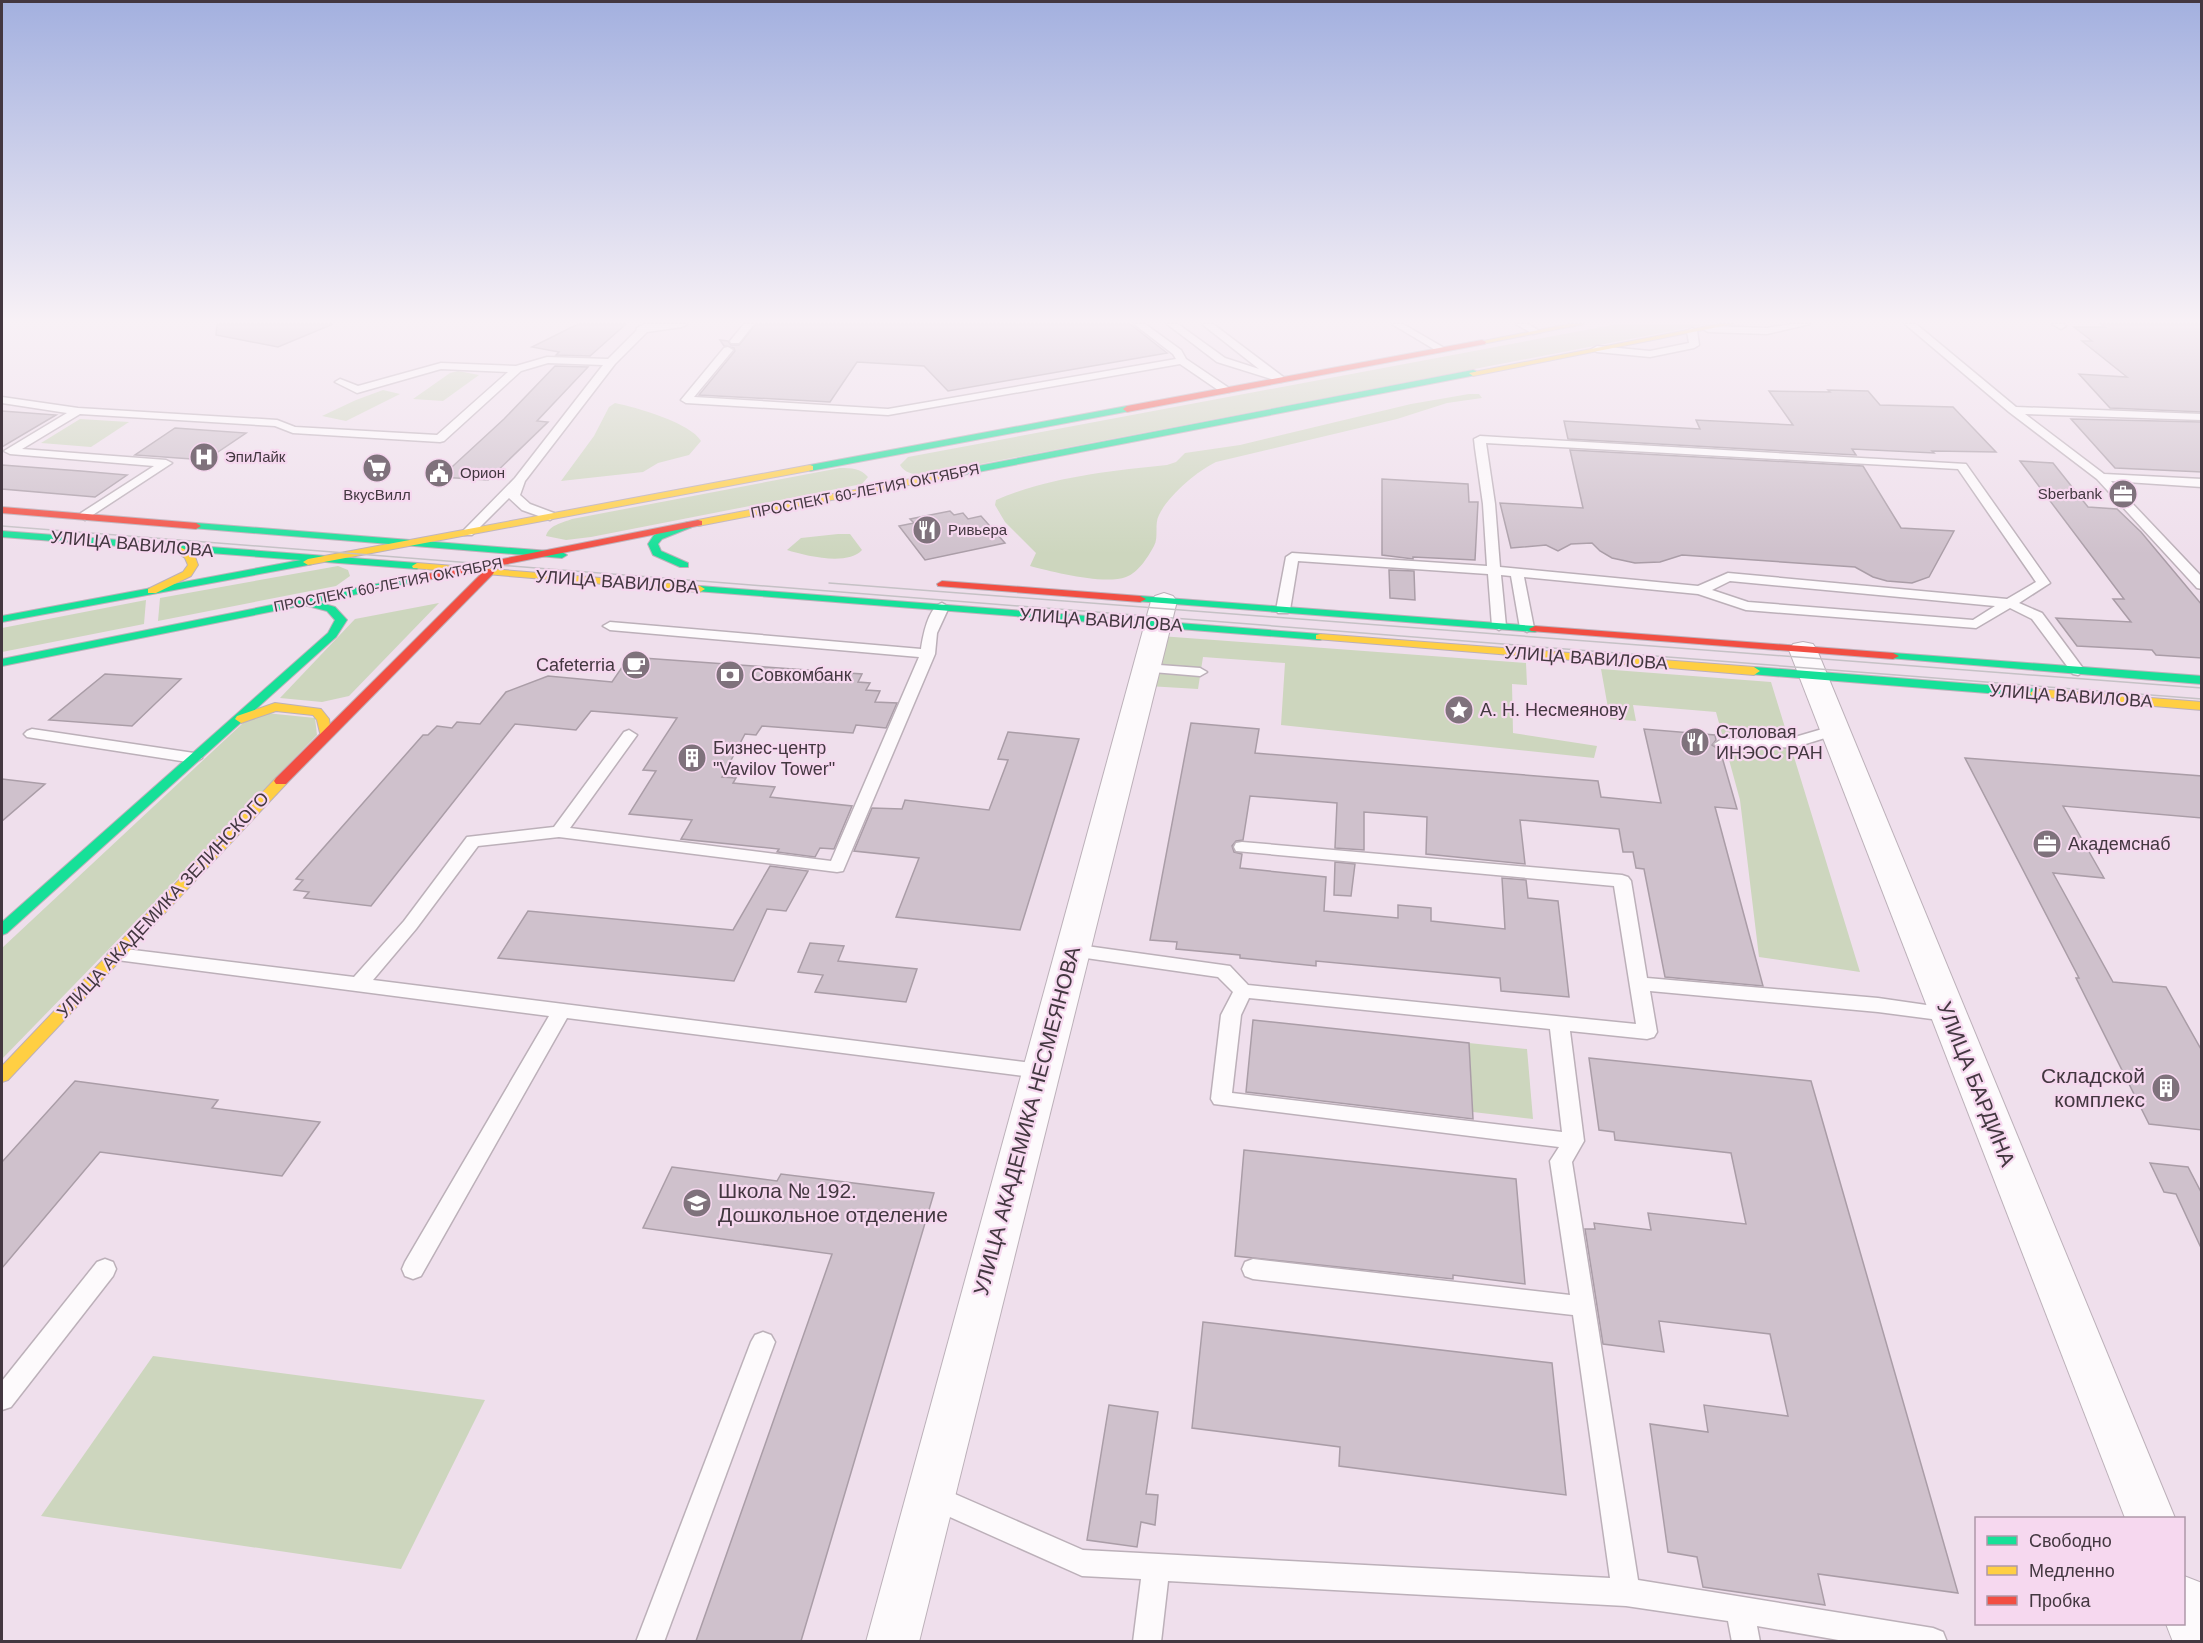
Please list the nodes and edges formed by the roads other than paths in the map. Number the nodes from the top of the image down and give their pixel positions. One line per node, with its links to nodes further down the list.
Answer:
1 (7, 401): 10 (lane)
2 (482, 401): 10 (lane)
3 (581, 401): 13 (lane)
4 (695, 401): 5 (lane)
5 (947, 401)
6 (1168, 401): 17 (main road, ПРОСПЕКТ 60-ЛЕТИЯ ОКТЯБРЯ)
7 (1329, 401): 18 (main road, ПРОСПЕКТ 60-ЛЕТИЯ ОКТЯБРЯ)
8 (2002, 401): 9 (lane)
9 (2013, 410): 11 (lane); 12 (lane)
10 (78, 411): 16 (lane)
11 (2202, 417)
12 (2101, 477): 14 (lane); 34 (lane)
13 (519, 481): 17 (lane); 19 (lane)
14 (2202, 483)
15 (2, 510): 16 (main road, УЛИЦА ВАВИЛОВА)
16 (85, 516): 21 (main road, УЛИЦА ВАВИЛОВА)
17 (550, 516): 19 (main road, ПРОСПЕКТ 60-ЛЕТИЯ ОКТЯБРЯ)
18 (688, 525): 23 (main road, ПРОСПЕКТ 60-ЛЕТИЯ ОКТЯБРЯ); 27 (main road)
19 (468, 532): 21 (main road, ПРОСПЕКТ 60-ЛЕТИЯ ОКТЯБРЯ)
20 (2, 534): 22 (main road, УЛИЦА ВАВИЛОВА)
21 (411, 543): 23 (main road, УЛИЦА ВАВИЛОВА); 25 (main road, ПРОСПЕКТ 60-ЛЕТИЯ ОКТЯБРЯ)
22 (176, 548): 25 (main road, УЛИЦА ВАВИЛОВА); 36 (main road)
23 (548, 554): 24 (main road, УЛИЦА ВАВИЛОВА); 29 (main road, ПРОСПЕКТ 60-ЛЕТИЯ ОКТЯБРЯ)
24 (594, 558)
25 (323, 560): 29 (main road, УЛИЦА ВАВИЛОВА); 36 (main road, ПРОСПЕКТ 60-ЛЕТИЯ ОКТЯБРЯ)
26 (647, 562): 27 (main road, УЛИЦА ВАВИЛОВА)
27 (684, 565): 28 (main road, УЛИЦА ВАВИЛОВА)
28 (699, 566)
29 (459, 571): 31 (main road, УЛИЦА ВАВИЛОВА); 37 (main road, ПРОСПЕКТ 60-ЛЕТИЯ ОКТЯБРЯ)
30 (1492, 571): 32 (lane); 38 (lane); 40 (lane); 44 (lane)
31 (489, 572): 39 (main road, УЛИЦА ВАВИЛОВА); 54 (main road, УЛИЦА АКАДЕМИКА ЗЕЛИНСКОГО)
32 (1517, 572): 35 (lane); 45 (lane)
33 (930, 584): 41 (main road, УЛИЦА ВАВИЛОВА)
34 (2202, 585)
35 (1700, 590): 38 (lane); 38 (lane)
36 (152, 591): 42 (main road, ПРОСПЕКТ 60-ЛЕТИЯ ОКТЯБРЯ)
37 (305, 602): 47 (main road, ПРОСПЕКТ 60-ЛЕТИЯ ОКТЯБРЯ); 53 (main road)
38 (2009, 603): 50 (lane)
39 (942, 607): 41 (main road, УЛИЦА ВАВИЛОВА); 46 (lane)
40 (1283, 610): 41 (main road, УЛИЦА ВАВИЛОВА); 44 (main road, УЛИЦА ВАВИЛОВА)
41 (1161, 613): 48 (main road, УЛИЦА ВАВИЛОВА); 49 (street, УЛИЦА АКАДЕМИКА НЕСМЕЯНОВА)
42 (2, 619)
43 (610, 626): 46 (lane)
44 (1499, 626): 45 (main road, УЛИЦА ВАВИЛОВА)
45 (1527, 628): 48 (main road, УЛИЦА ВАВИЛОВА)
46 (928, 654): 63 (lane)
47 (2, 662)
48 (1809, 663): 50 (main road, УЛИЦА ВАВИЛОВА); 55 (main road, УЛИЦА ВАВИЛОВА); 57 (street, УЛИЦА БАРДИНА)
49 (1146, 668): 51 (lane); 66 (street, УЛИЦА АКАДЕМИКА НЕСМЕЯНОВА)
50 (2079, 671): 52 (main road, УЛИЦА ВАВИЛОВА)
51 (1200, 672)
52 (2202, 680)
53 (266, 693): 54 (main road); 56 (main road)
54 (359, 701): 59 (main road, УЛИЦА АКАДЕМИКА ЗЕЛИНСКОГО)
55 (2202, 706)
56 (235, 722): 59 (main road); 62 (main road)
57 (1836, 730): 61 (lane); 72 (street, УЛИЦА БАРДИНА)
58 (33, 734): 62 (lane)
59 (325, 734): 67 (main road, УЛИЦА АКАДЕМИКА ЗЕЛИНСКОГО)
60 (629, 735): 63 (lane)
61 (1722, 744)
62 (194, 758): 65 (main road)
63 (560, 832): 69 (lane)
64 (1242, 847): 68 (lane)
65 (2, 930)
66 (1072, 950): 70 (lane); 74 (street, УЛИЦА АКАДЕМИКА НЕСМЕЯНОВА)
67 (117, 954): 69 (lane); 75 (main road, УЛИЦА АКАДЕМИКА ЗЕЛИНСКОГО)
68 (1639, 984): 72 (lane); 73 (lane)
69 (358, 985): 71 (lane)
70 (1243, 991): 73 (lane); 76 (lane)
71 (562, 1010): 74 (lane); 78 (lane)
72 (1947, 1014): 84 (street, УЛИЦА БАРДИНА)
73 (1559, 1023): 76 (lane)
74 (1040, 1071): 83 (street, УЛИЦА АКАДЕМИКА НЕСМЕЯНОВА)
75 (2, 1076)
76 (1574, 1141): 80 (lane)
77 (105, 1269): 82 (lane)
78 (413, 1269)
79 (1253, 1269): 80 (lane)
80 (1582, 1306): 86 (lane)
81 (763, 1342): 89 (lane)
82 (2, 1399)
83 (929, 1495): 85 (lane); 90 (street, УЛИЦА АКАДЕМИКА НЕСМЕЯНОВА)
84 (2150, 1517)
85 (1156, 1568): 86 (lane); 91 (lane)
86 (1626, 1592): 88 (lane)
87 (2185, 1604): 94 (street)
88 (1740, 1609): 92 (lane); 93 (lane)
89 (650, 1641)
90 (892, 1641)
91 (1147, 1641)
92 (1746, 1641)
93 (1933, 1641)
94 (2200, 1641)

